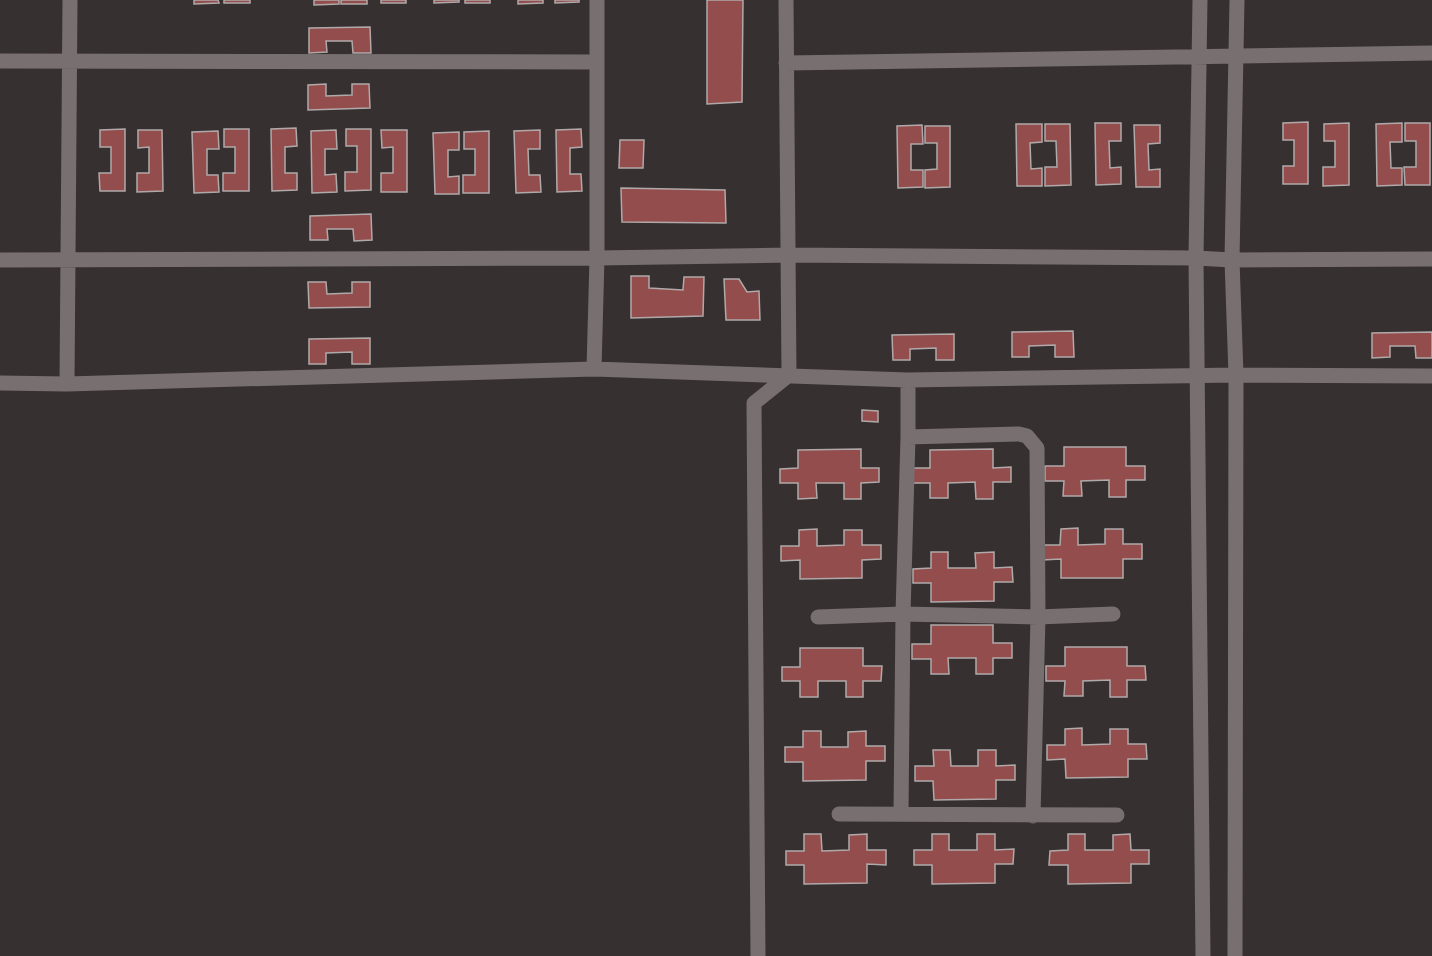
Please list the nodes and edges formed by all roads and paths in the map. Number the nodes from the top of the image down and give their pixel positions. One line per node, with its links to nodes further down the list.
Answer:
1 (70, 0): 10 (street)
2 (597, 0): 11 (street)
3 (786, 0): 12 (street)
4 (1200, 0): 7 (street)
5 (1237, 0): 8 (street)
6 (1432, 53): 8 (street)
7 (1200, 55): 8 (street); 12 (street); 15 (street)
8 (1237, 56): 19 (street)
9 (0, 62): 10 (street)
10 (71, 62): 11 (street); 18 (street)
11 (595, 62): 14 (street)
12 (786, 63): 13 (street)
13 (789, 255): 14 (street); 15 (street); 21 (street)
14 (597, 258): 18 (street); 20 (street)
15 (1197, 258): 19 (street); 23 (street)
16 (1432, 259): 19 (street)
17 (0, 260): 18 (street)
18 (67, 260): 27 (street)
19 (1232, 260): 22 (street)
20 (594, 369): 21 (street); 27 (street)
21 (789, 375): 25 (street); 37 (street)
22 (1236, 375): 23 (street); 24 (street); 39 (street)
23 (1197, 376): 25 (street); 38 (street)
24 (1432, 376)
25 (908, 380): 28 (street)
26 (0, 383): 27 (street)
27 (67, 384)
28 (908, 437): 29 (street); 32 (street)
29 (903, 614): 31 (street); 32 (street); 34 (street)
30 (1113, 614): 32 (street)
31 (818, 617)
32 (1038, 617): 36 (street)
33 (839, 814): 34 (street)
34 (902, 814): 36 (street)
35 (1117, 815): 36 (street)
36 (1033, 816)
37 (758, 956)
38 (1203, 956)
39 (1235, 956)

